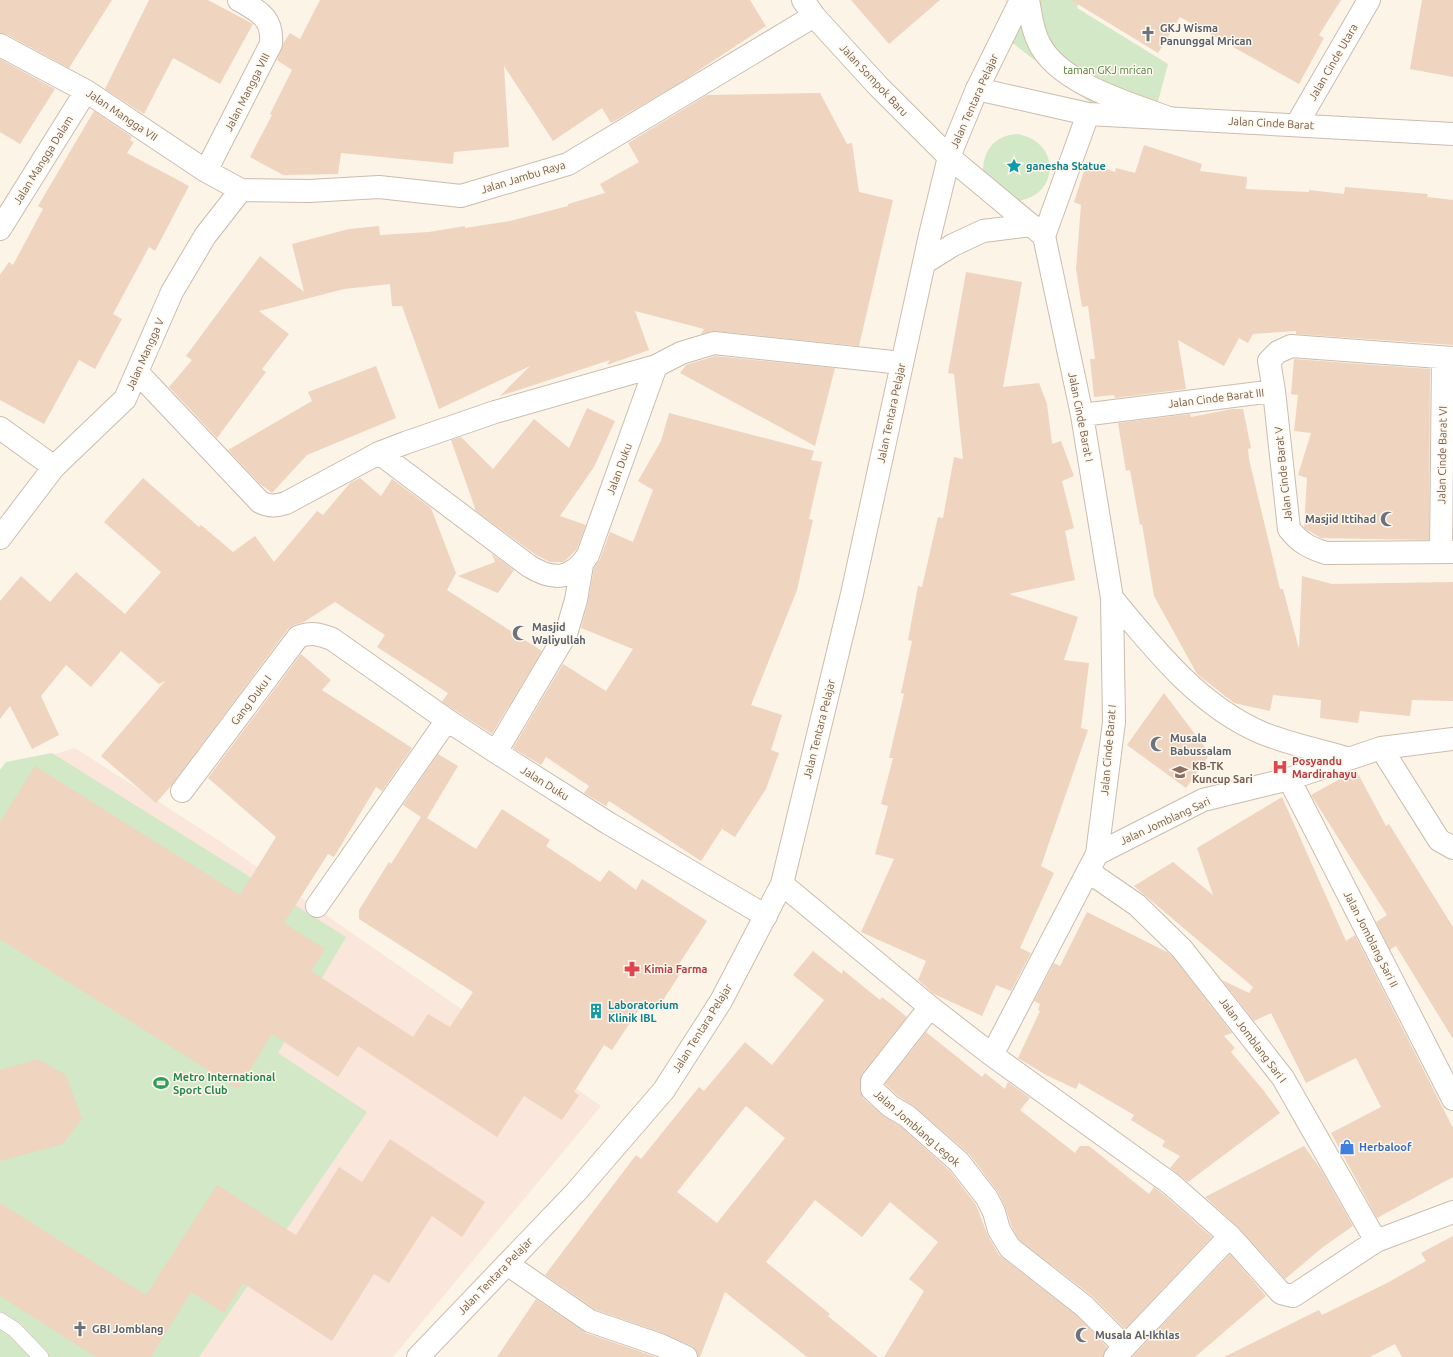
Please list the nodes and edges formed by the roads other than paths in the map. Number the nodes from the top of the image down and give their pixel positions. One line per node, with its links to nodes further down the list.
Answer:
1 (1020, 0): 7 (street, Jalan Tentara Pelajar)
2 (1028, 0): 10 (street)
3 (1369, 0): 11 (street, Jalan Cinde Utara)
4 (248, 2): 14 (street, Jalan Mangga VIII)
5 (808, 8): 13 (street, Jalan Sompok Baru); 15 (street, Jalan Jambu Raya)
6 (0, 45): 8 (street, Jalan Mangga VII)
7 (977, 89): 9 (street, Jalan Cinde Barat); 13 (street, Jalan Tentara Pelajar)
8 (86, 91): 14 (street, Jalan Mangga VII); 16 (street, Jalan Mangga Dalam)
9 (1088, 114): 10 (street, Jalan Cinde Barat); 17 (street)
10 (1169, 118): 11 (street, Jalan Cinde Barat)
11 (1297, 124): 12 (street, Jalan Cinde Barat)
12 (1453, 134)
13 (949, 157): 17 (street); 18 (street, Jalan Tentara Pelajar)
14 (206, 171): 15 (street, Jalan Mangga VII)
15 (241, 190): 22 (street, Jalan Mangga V)
16 (0, 229)
17 (1037, 230): 18 (street); 24 (street, Jalan Cinde Barat I)
18 (924, 263): 20 (street, Jalan Tentara Pelajar)
19 (1448, 358): 23 (street, Jalan Cinde Barat III); 29 (street, Jalan Cinde Barat VI)
20 (902, 363): 21 (street); 42 (street, Jalan Tentara Pelajar)
21 (656, 366): 26 (street); 30 (street, Jalan Duku)
22 (137, 372): 26 (street); 27 (street, Jalan Mangga V)
23 (1274, 391): 24 (street, Jalan Cinde Barat III); 29 (street, Jalan Cinde Barat V)
24 (1082, 415): 31 (street, Jalan Cinde Barat I)
25 (0, 428): 27 (street)
26 (379, 453): 30 (street)
27 (54, 467): 28 (street, Jalan Mangga V)
28 (0, 538)
29 (1447, 552)
30 (582, 565): 36 (street, Jalan Duku)
31 (1112, 598): 37 (street); 41 (street, Jalan Cinde Barat I)
32 (332, 639): 33 (street, Jalan Duku); 39 (street, Gang Duku I)
33 (447, 720): 36 (street, Jalan Duku); 43 (street)
34 (1453, 739): 35 (street, Jalan Jomblang Sari)
35 (1381, 748): 37 (street, Jalan Jomblang Sari); 40 (street)
36 (496, 752): 44 (street, Jalan Duku)
37 (1347, 758): 38 (street, Jalan Jomblang Sari)
38 (1289, 779): 41 (street, Jalan Jomblang Sari); 47 (street, Jalan Jomblang Sari II)
39 (182, 791)
40 (1453, 848)
41 (1093, 863): 46 (street); 50 (street, Jalan Jomblang Sari I)
42 (782, 884): 44 (street, Jalan Tentara Pelajar); 45 (street)
43 (317, 906)
44 (766, 916): 51 (street, Jalan Tentara Pelajar)
45 (930, 1006): 46 (street); 53 (street, Jalan Jomblang Legok)
46 (992, 1055): 49 (street)
47 (1453, 1099)
48 (1453, 1212): 50 (street)
49 (1230, 1236): 50 (street); 53 (street, Jalan Jomblang Legok)
50 (1376, 1241)
51 (507, 1264): 55 (street, Jalan Tentara Pelajar); 56 (street)
52 (0, 1320): 54 (lane)
53 (1119, 1352)
54 (41, 1357)
55 (418, 1357)
56 (686, 1357)

